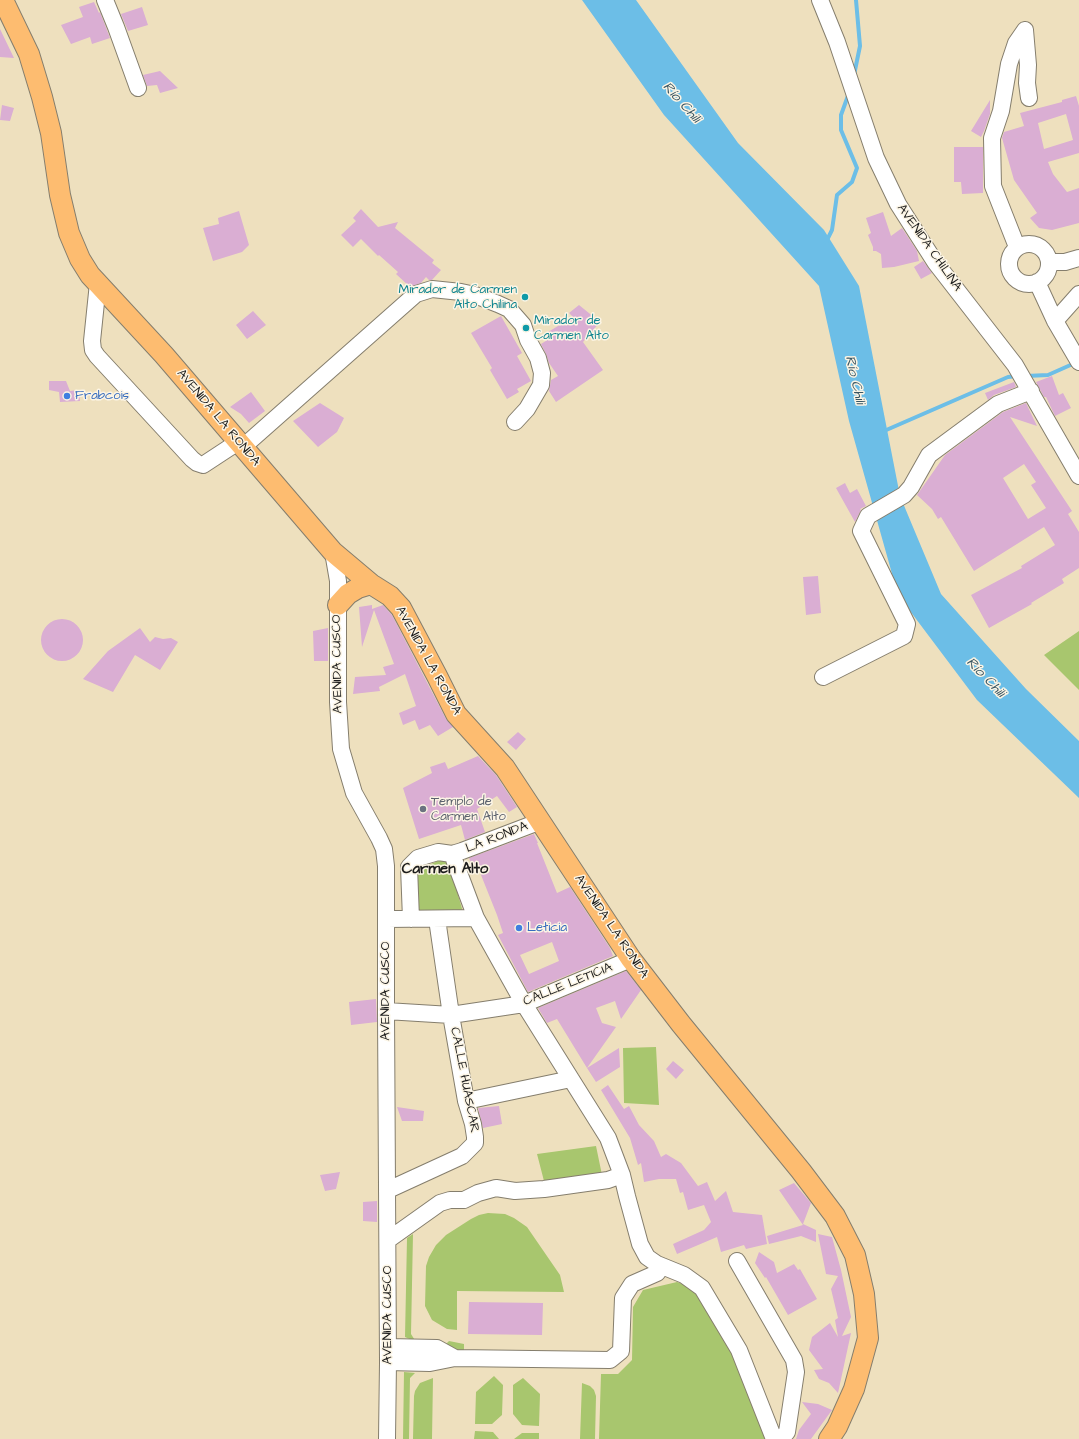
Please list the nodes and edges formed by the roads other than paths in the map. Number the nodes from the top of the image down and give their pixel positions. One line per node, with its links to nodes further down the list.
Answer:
1 (3, 0): 10 (main road, AVENIDA LA RONDA)
2 (105, 0): 4 (street)
3 (820, 0): 14 (street, AVENIDA CHILINA)
4 (138, 88)
5 (1029, 98): 6 (street)
6 (1017, 247): 8 (street); 9 (street)
7 (1079, 258): 8 (street)
8 (1049, 262): 9 (street)
9 (1037, 282): 12 (street)
10 (98, 283): 16 (main road, AVENIDA LA RONDA); 16 (street)
11 (1079, 294): 12 (street)
12 (1057, 324): 13 (street)
13 (1079, 362)
14 (1028, 387): 17 (street, AVENIDA CHILINA); 21 (street)
15 (515, 422): 16 (street)
16 (241, 445): 18 (main road, AVENIDA LA RONDA)
17 (1079, 476)
18 (333, 552): 19 (main road, AVENIDA LA RONDA); 20 (street, AVENIDA CUSCO)
19 (371, 584): 20 (main road); 22 (main road, AVENIDA LA RONDA)
20 (338, 605): 24 (street, AVENIDA CUSCO)
21 (824, 677)
22 (541, 821): 23 (street, LA RONDA); 30 (main road, AVENIDA LA RONDA)
23 (452, 854): 25 (street, LA RONDA); 26 (street)
24 (386, 866): 25 (street); 29 (street, AVENIDA CUSCO)
25 (409, 867): 27 (street)
26 (476, 918): 28 (street); 31 (street)
27 (411, 919): 28 (street); 29 (street)
28 (437, 919): 33 (street, CALLE HUASCAR)
29 (387, 920): 32 (street, AVENIDA CUSCO)
30 (631, 959): 31 (street, CALLE LETICIA); 45 (main road, AVENIDA LA RONDA)
31 (524, 1004): 33 (street, CALLE LETICIA); 34 (street)
32 (386, 1010): 33 (street, CALLE LETICIA); 37 (street, AVENIDA CUSCO)
33 (451, 1015): 35 (street, CALLE HUASCAR)
34 (571, 1080): 35 (street); 36 (street)
35 (466, 1101): 37 (street, CALLE HUASCAR)
36 (622, 1175): 38 (street); 40 (street)
37 (388, 1190): 38 (street, AVENIDA CUSCO)
38 (388, 1240): 41 (street, AVENIDA CUSCO)
39 (737, 1261): 44 (street)
40 (662, 1266): 41 (street); 43 (street)
41 (388, 1354): 42 (street, AVENIDA CUSCO)
42 (387, 1439)
43 (774, 1439)
44 (781, 1439)
45 (829, 1439)

